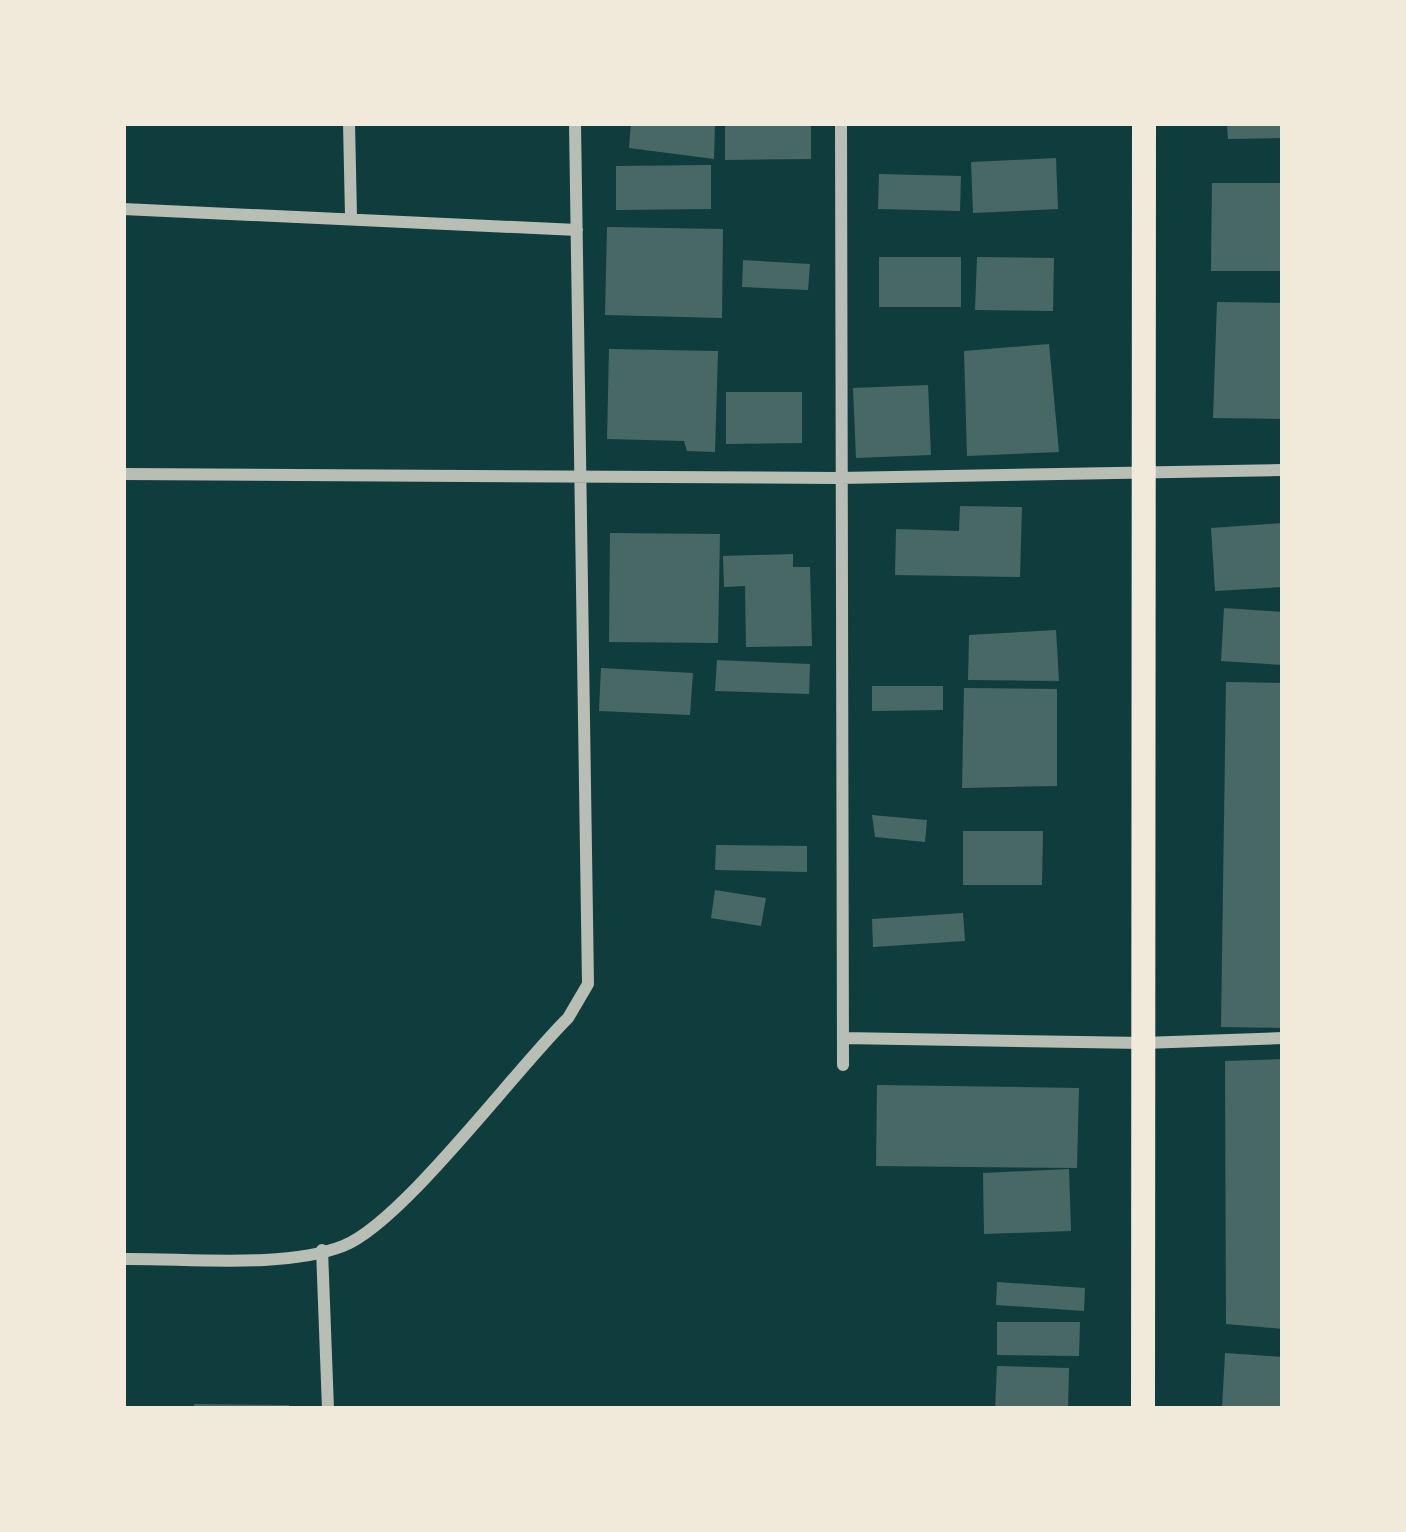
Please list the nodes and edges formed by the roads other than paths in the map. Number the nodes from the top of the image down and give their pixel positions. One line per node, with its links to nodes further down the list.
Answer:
1 (349, 123): 6 (street)
2 (575, 123): 7 (street)
3 (841, 123): 12 (street)
4 (1144, 123): 11 (main road)
5 (123, 209): 6 (street)
6 (351, 216): 7 (street)
7 (577, 230): 10 (street)
8 (1283, 470): 11 (street)
9 (123, 474): 10 (street)
10 (579, 474): 12 (street); 17 (street)
11 (1142, 476): 12 (street); 15 (main road)
12 (841, 478): 13 (street)
13 (843, 1038): 15 (street); 16 (street)
14 (1283, 1038): 15 (street)
15 (1143, 1043): 20 (main road)
16 (843, 1065)
17 (322, 1250): 18 (street); 19 (street)
18 (123, 1259)
19 (328, 1409)
20 (1143, 1409)

